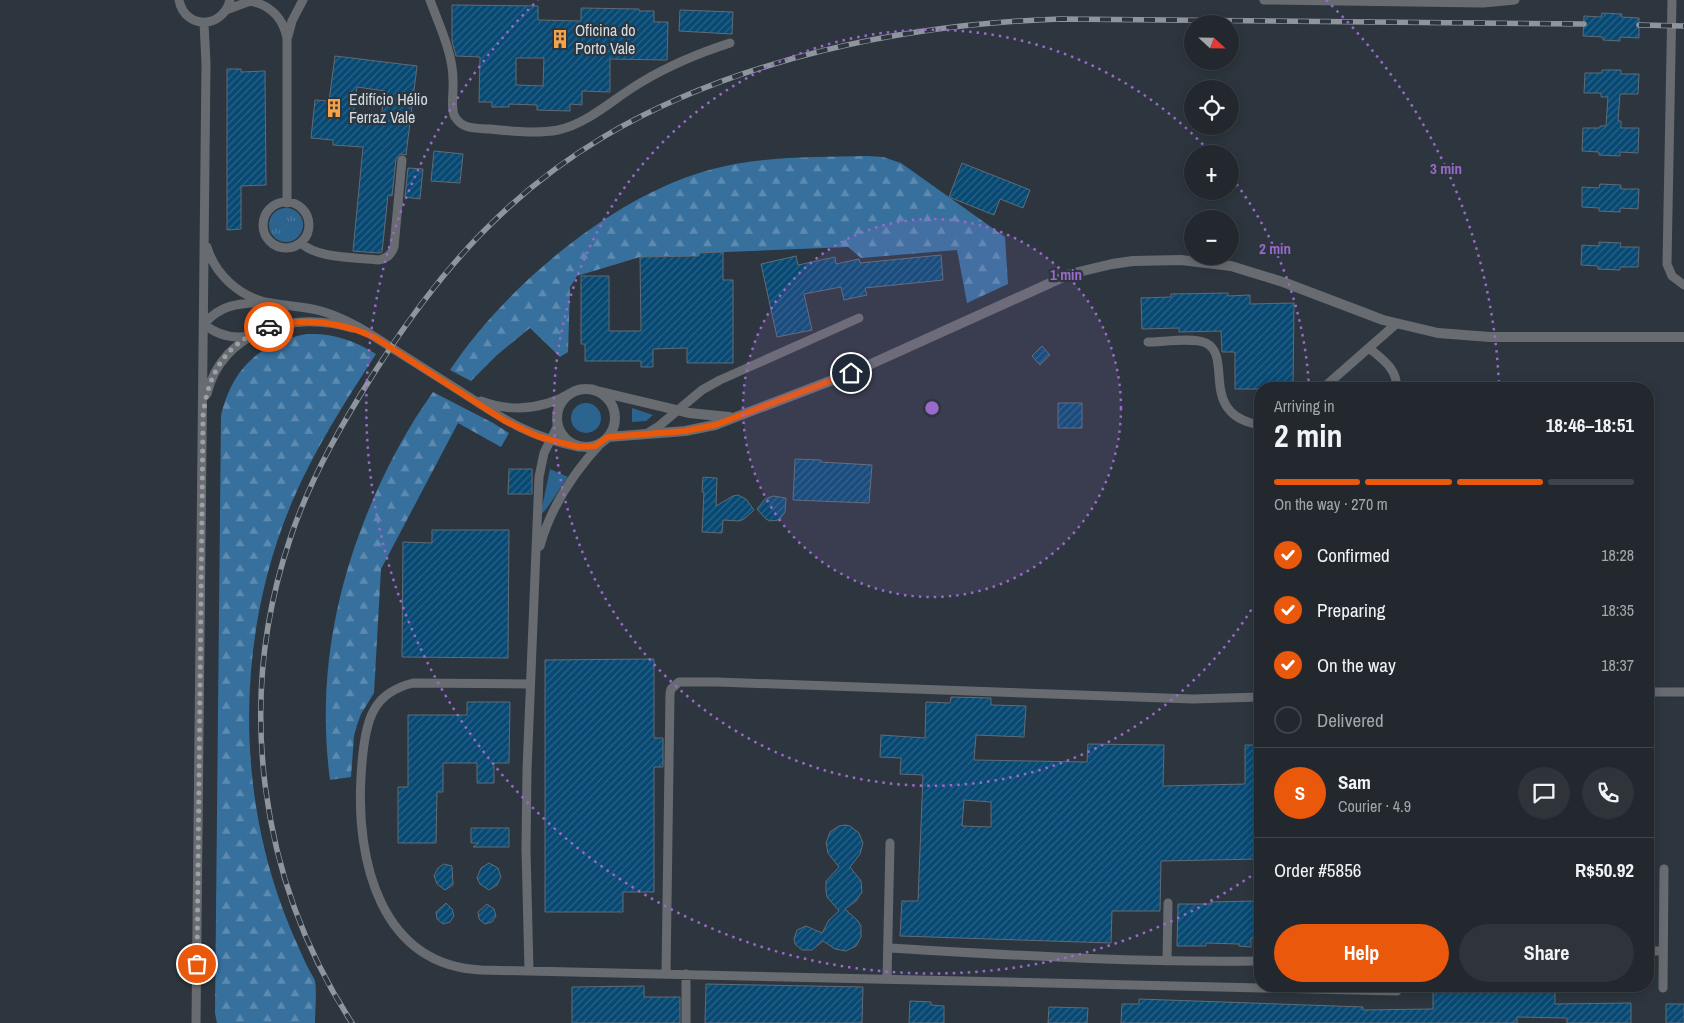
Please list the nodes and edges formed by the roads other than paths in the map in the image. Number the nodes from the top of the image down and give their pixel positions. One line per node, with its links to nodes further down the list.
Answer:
1 (171, 0): 11 (lane)
2 (179, 0): 11 (lane)
3 (230, 0): 10 (lane)
4 (251, 0): 10 (lane); 13 (lane)
5 (303, 0): 13 (lane)
6 (430, 0): 14 (lane)
7 (1264, 0): 8 (lane)
8 (1515, 0)
9 (1672, 0): 19 (lane)
10 (226, 10): 12 (lane)
11 (185, 13): 12 (lane)
12 (204, 23): 17 (lane)
13 (287, 38): 16 (lane)
14 (730, 42)
15 (402, 160): 18 (lane)
16 (287, 203): 18 (lane); 18 (lane)
17 (205, 239): 20 (lane); 22 (lane)
18 (300, 243)
19 (1684, 285)
20 (277, 304): 22 (lane); 25 (lane)
21 (859, 318): 34 (lane)
22 (204, 324): 24 (lane); 35 (lane)
23 (1396, 324): 26 (street); 28 (lane); 36 (street)
24 (250, 336): 25 (lane); 35 (lane)
25 (374, 337): 31 (lane)
26 (1684, 338)
27 (1148, 342): 37 (lane)
28 (1369, 348): 29 (lane); 30 (lane)
29 (1330, 382)
30 (1397, 382)
31 (460, 391): 33 (lane); 40 (lane)
32 (596, 391): 33 (street); 34 (street); 41 (street)
33 (573, 392): 38 (street)
34 (677, 411): 36 (street); 39 (lane)
35 (203, 416): 62 (lane)
36 (735, 416): 39 (street)
37 (1254, 423)
38 (558, 425): 40 (lane); 42 (street)
39 (646, 434): 41 (street)
40 (549, 440): 42 (lane); 43 (lane)
41 (605, 440): 42 (street); 43 (lane)
42 (579, 447)
43 (536, 559): 44 (lane)
44 (530, 684): 56 (lane); 56 (lane)
45 (1654, 692): 46 (lane)
46 (1684, 692)
47 (1254, 697): 57 (lane)
48 (890, 843): 51 (lane)
49 (1664, 869): 53 (lane)
50 (1168, 903): 54 (lane)
51 (888, 948): 54 (lane); 59 (lane)
52 (1654, 951): 53 (lane)
53 (1663, 951): 61 (lane)
54 (1167, 961): 55 (lane)
55 (1254, 961)
56 (529, 971): 57 (lane)
57 (666, 974): 58 (lane)
58 (686, 974): 59 (lane); 63 (lane)
59 (887, 979): 60 (lane)
60 (1254, 988)
61 (1663, 988)
62 (196, 1023)
63 (686, 1023)

